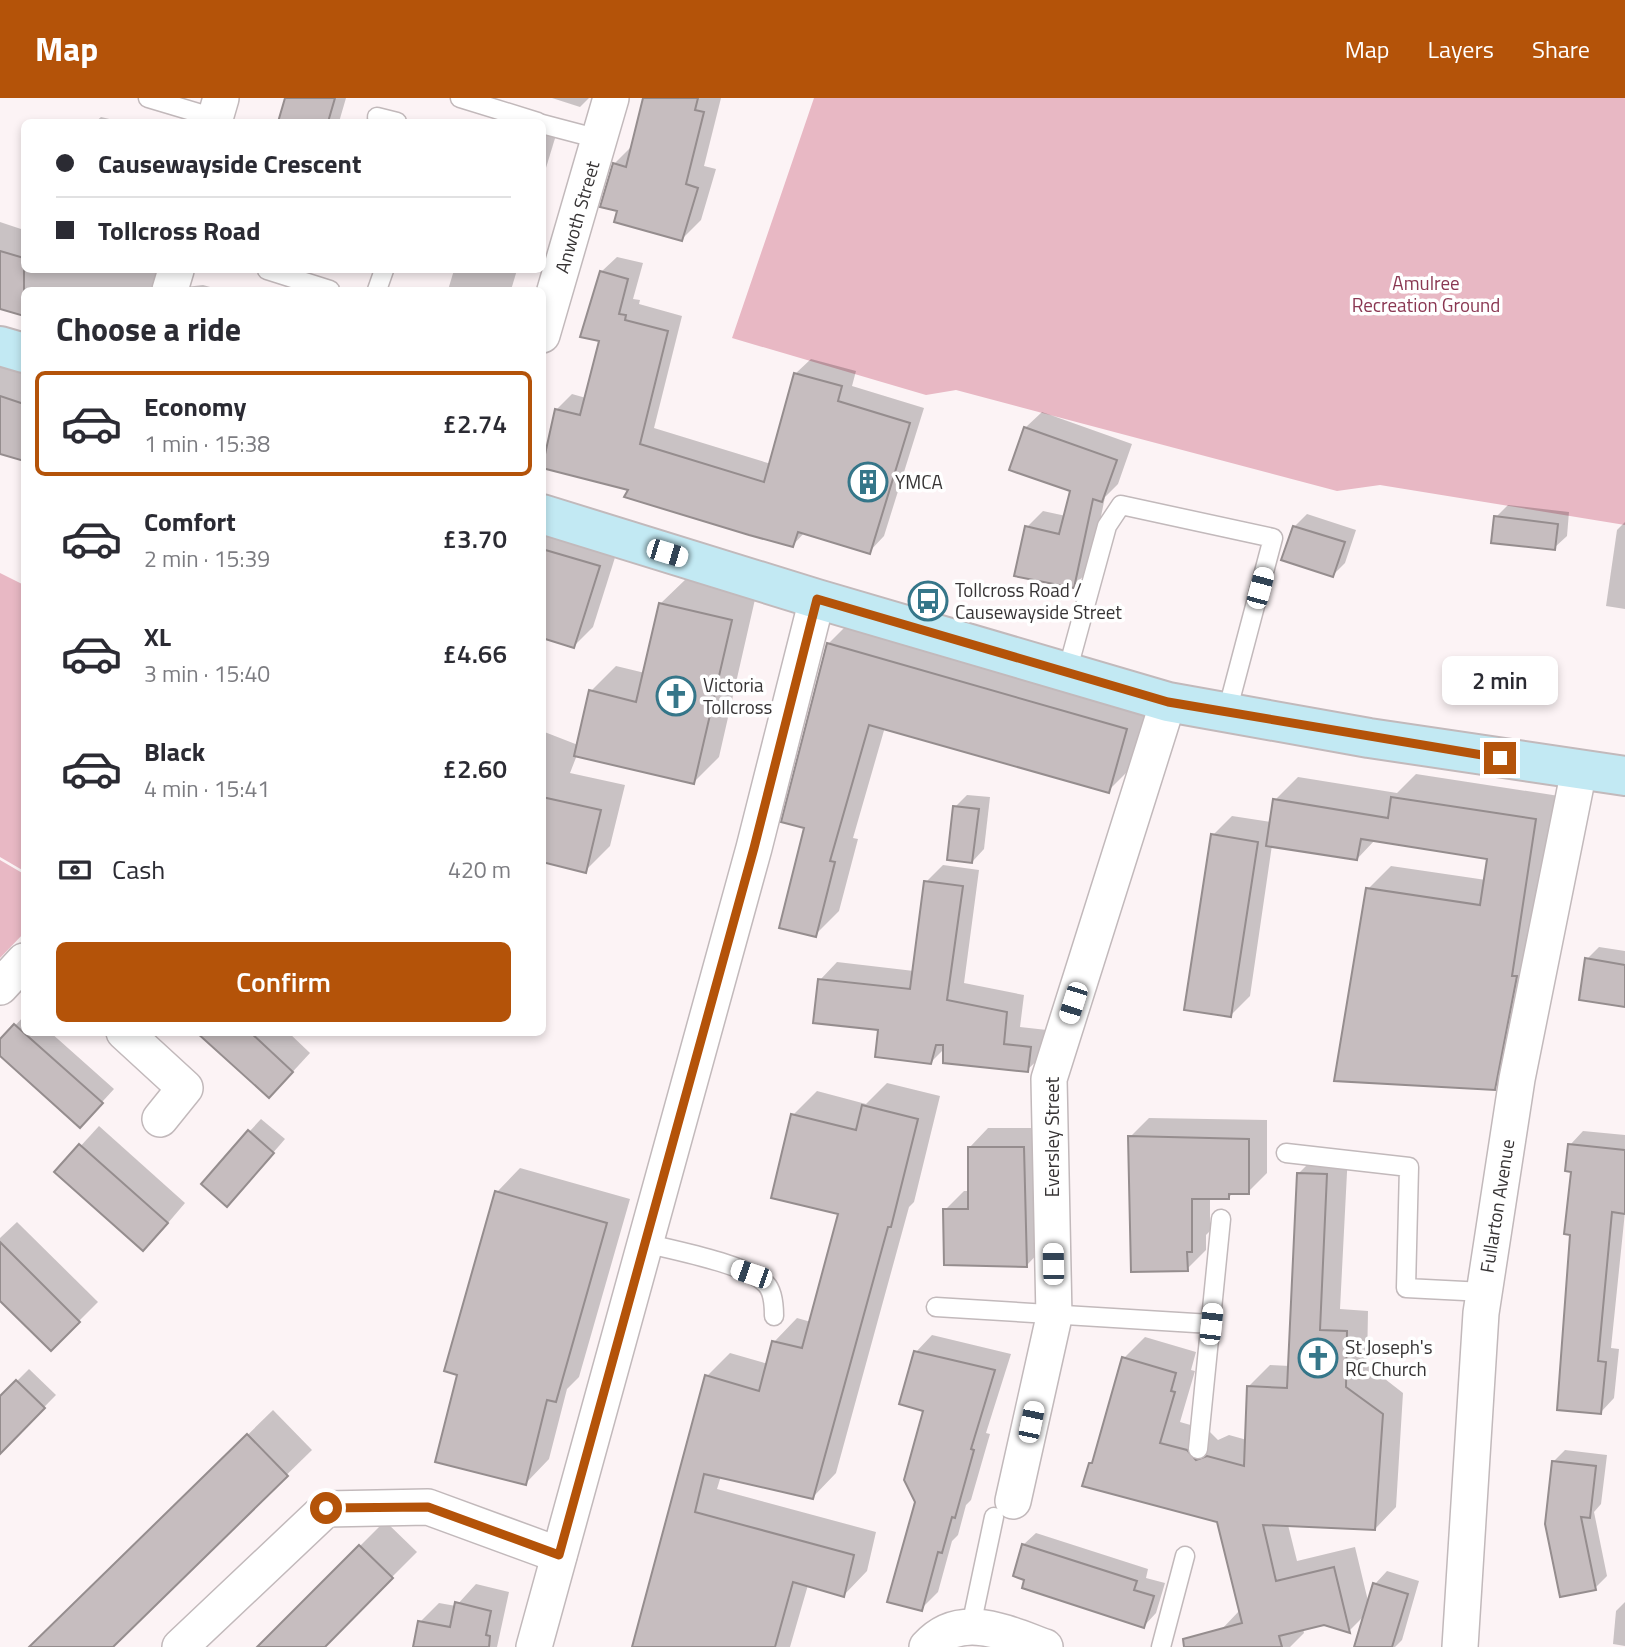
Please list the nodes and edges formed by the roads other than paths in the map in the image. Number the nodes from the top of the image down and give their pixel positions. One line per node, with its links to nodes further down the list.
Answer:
1 (148, 98): 4 (lane)
2 (460, 98): 7 (lane)
3 (611, 98): 9 (street, Anwoth Street)
4 (217, 113)
5 (377, 117): 6 (lane)
6 (385, 119)
7 (527, 119)
8 (546, 125): 9 (lane)
9 (599, 139): 12 (street, Anwoth Street)
10 (276, 273): 11 (lane)
11 (321, 287)
12 (546, 321)
13 (0, 346): 14 (street)
14 (21, 352)
15 (546, 515): 16 (street)
16 (817, 599): 17 (street); 28 (street)
17 (1067, 672): 18 (street); 19 (lane)
18 (1168, 702): 19 (street); 32 (street, Eversley Street)
19 (1227, 712): 20 (street)
20 (1579, 770): 21 (street); 29 (street, Fullarton Avenue)
21 (1625, 776)
22 (21, 964): 23 (street)
23 (0, 987)
24 (128, 1036): 25 (street)
25 (160, 1119)
26 (1286, 1153): 29 (lane)
27 (1221, 1219): 33 (lane)
28 (645, 1243): 31 (lane); 36 (street)
29 (1484, 1292): 44 (street, Fullarton Avenue)
30 (936, 1307): 32 (lane)
31 (774, 1316)
32 (1054, 1317): 33 (lane); 35 (street, Eversley Street)
33 (1211, 1324): 34 (lane)
34 (1198, 1449)
35 (1004, 1509): 38 (lane)
36 (559, 1555): 39 (street); 40 (street)
37 (1185, 1556): 43 (lane)
38 (971, 1626): 41 (street); 42 (street)
39 (180, 1647)
40 (534, 1647)
41 (927, 1647)
42 (1045, 1647)
43 (1161, 1647)
44 (1460, 1647)

